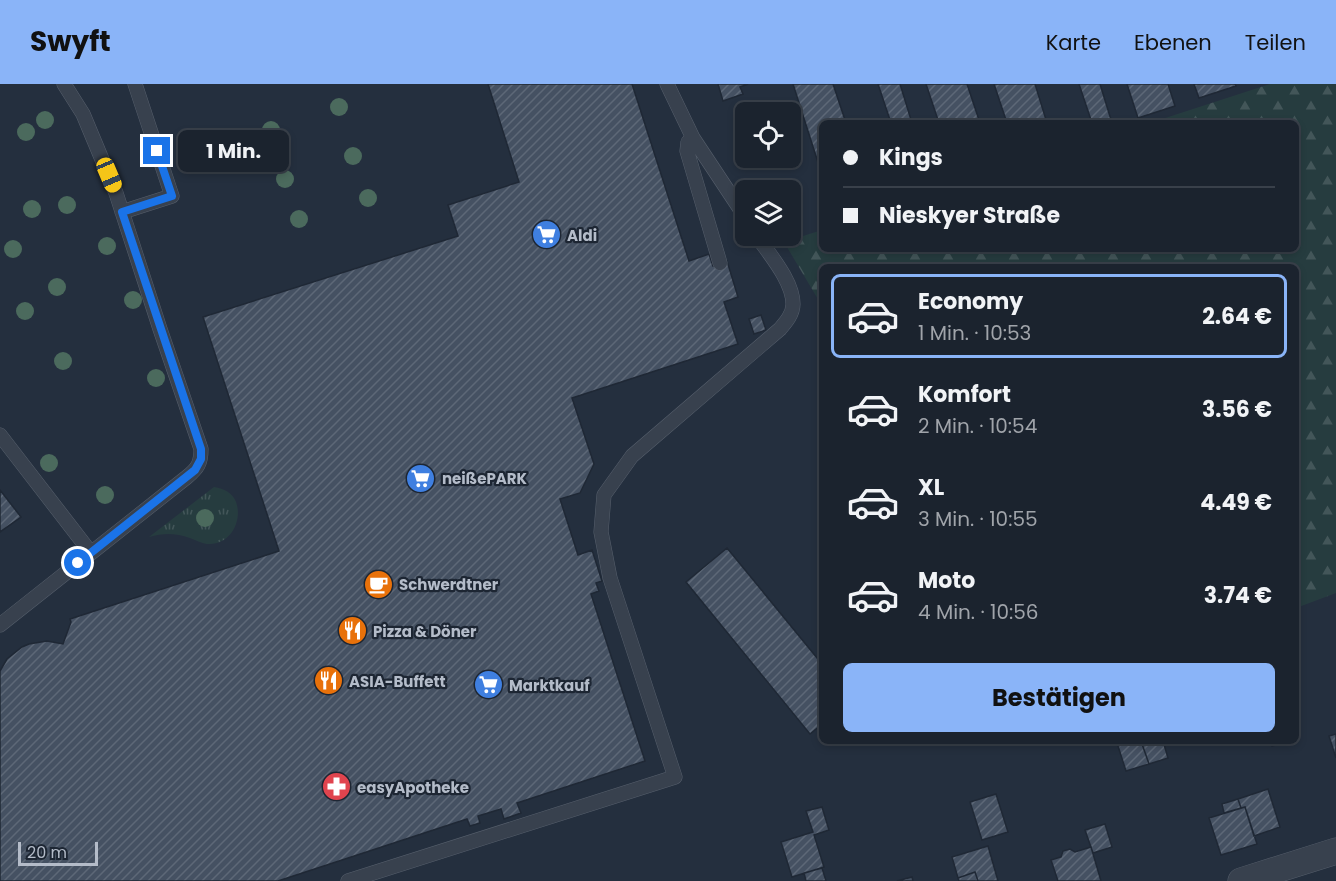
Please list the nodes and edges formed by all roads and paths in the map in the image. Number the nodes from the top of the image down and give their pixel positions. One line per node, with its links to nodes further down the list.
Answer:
1 (64, 84): 6 (lane)
2 (135, 84): 6 (lane)
3 (667, 84): 4 (lane)
4 (693, 138): 5 (lane); 8 (lane)
5 (735, 201)
6 (122, 212): 10 (lane)
7 (764, 246): 13 (lane)
8 (720, 263)
9 (0, 435): 10 (lane)
10 (91, 553): 11 (lane)
11 (0, 626)
12 (1336, 851): 14 (street)
13 (348, 881)
14 (1241, 881)

